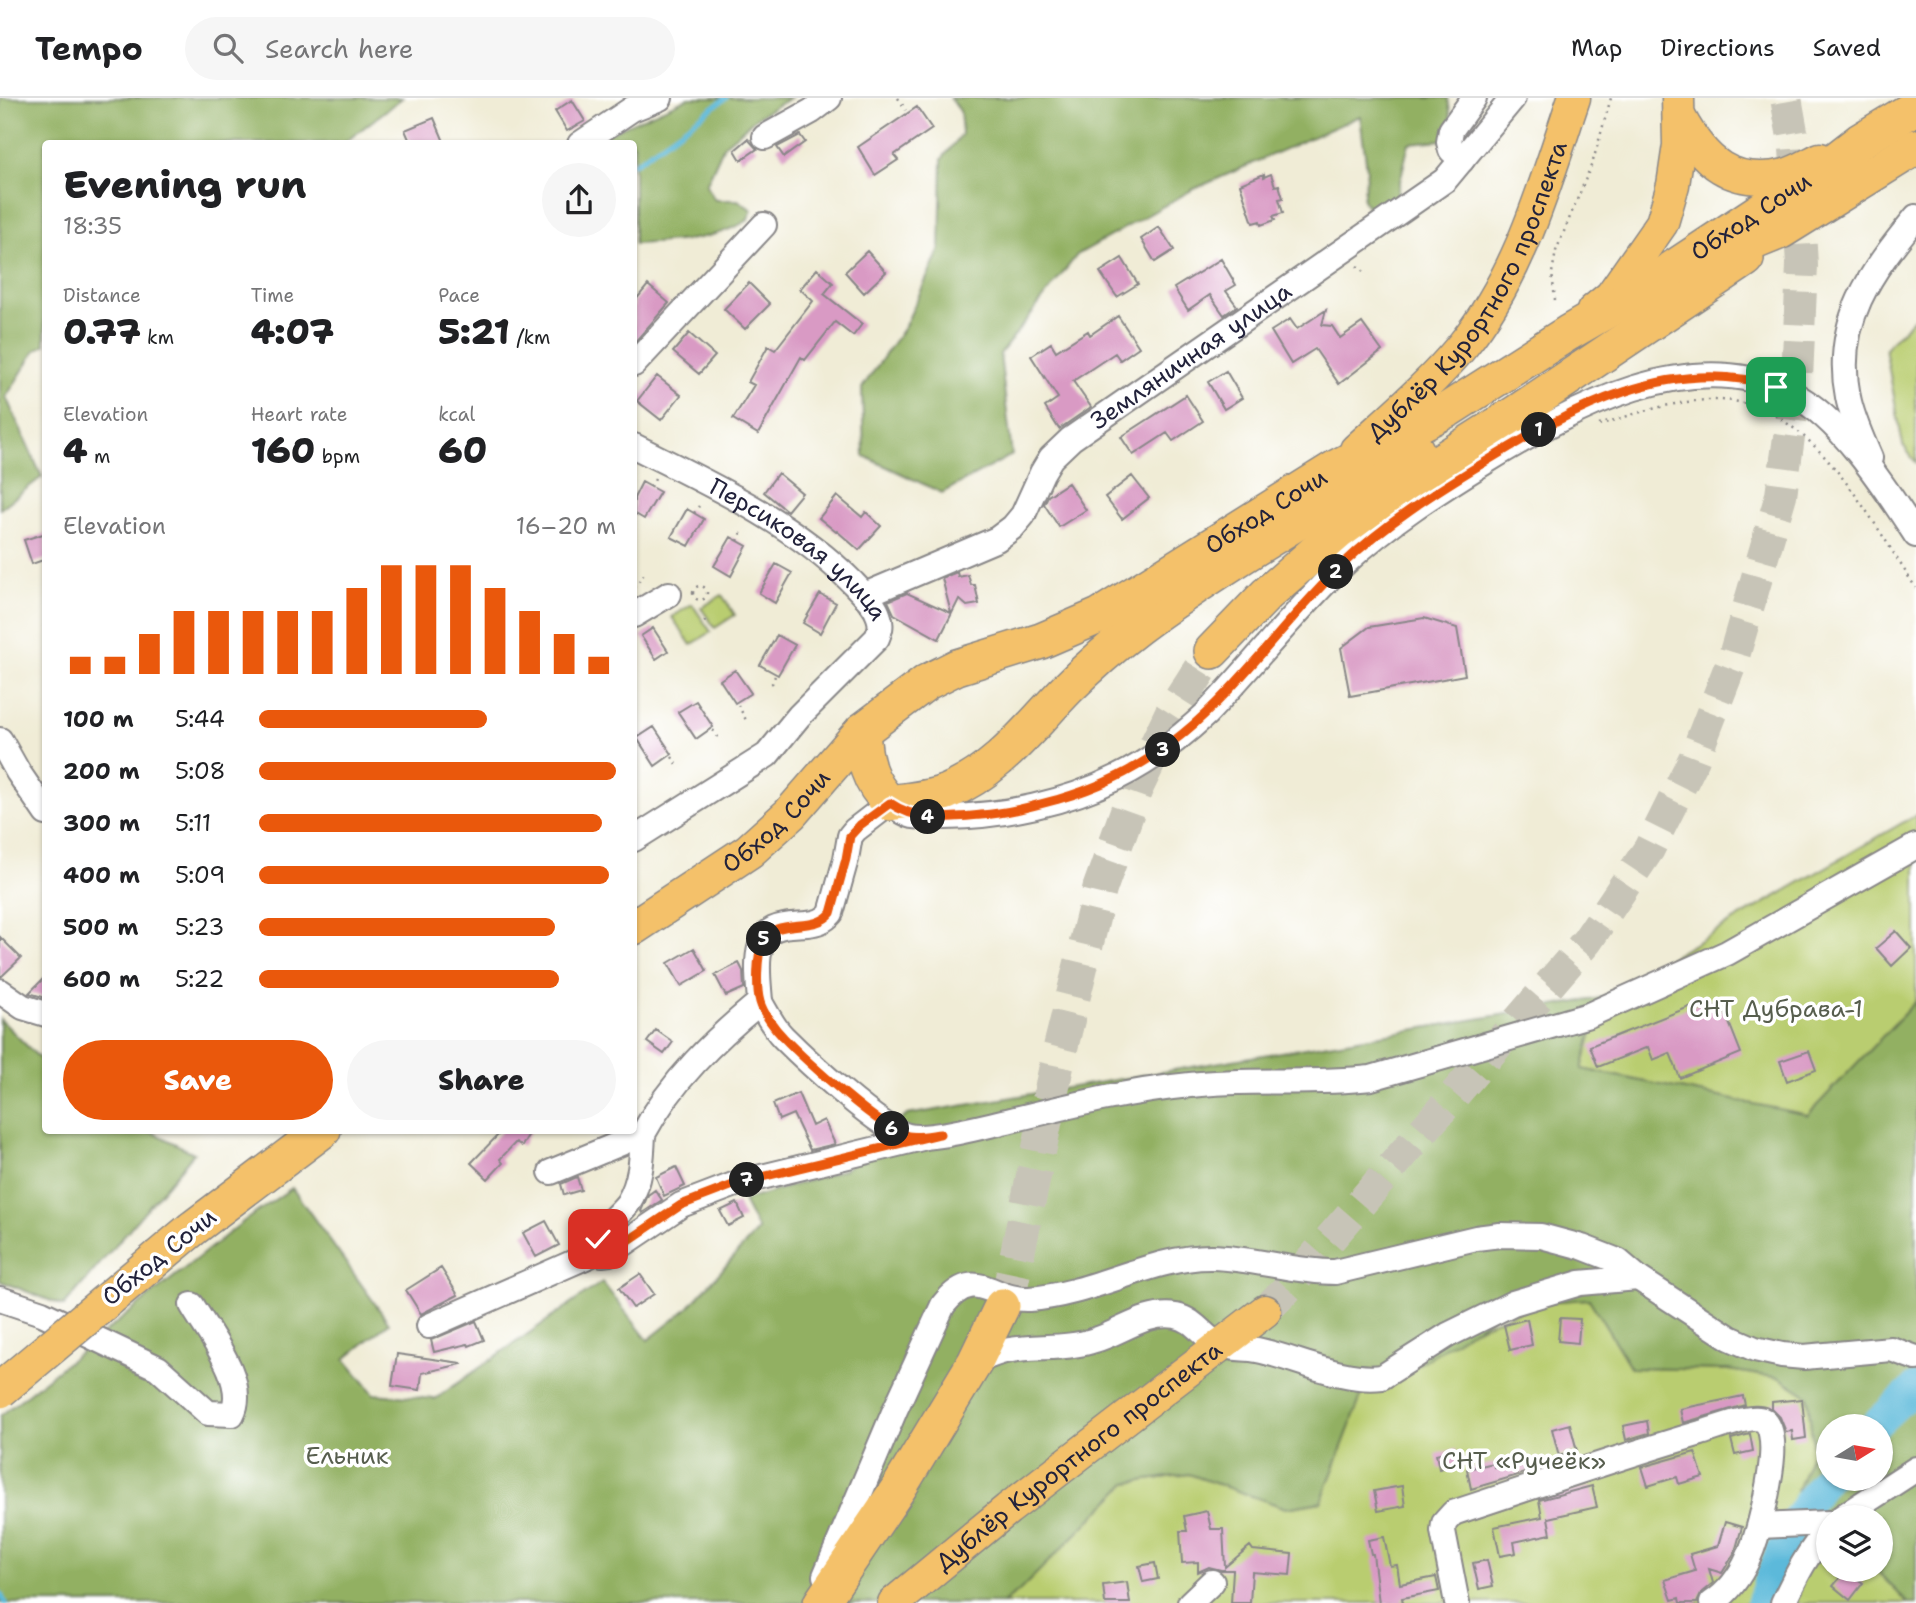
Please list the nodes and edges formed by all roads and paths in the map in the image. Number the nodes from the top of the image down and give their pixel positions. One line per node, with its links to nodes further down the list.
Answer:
1 (660, 98): 12 (street)
2 (829, 98): 11 (street)
3 (898, 98): 10 (path)
4 (1475, 98): 15 (street)
5 (1513, 98): 15 (street, Земляничная улица)
6 (1574, 98): 24 (main road, Дублёр Курортного проспекта)
7 (1611, 98): 19 (path)
8 (1916, 107): 13 (highway, Обход Сочи)
9 (1679, 108): 13 (main road); 20 (main road)
10 (906, 110)
11 (765, 137)
12 (586, 140)
13 (1860, 141): 20 (highway, Обход Сочи)
14 (1916, 147): 18 (highway, Обход Сочи)
15 (1462, 160): 37 (street, Земляничная улица)
16 (1916, 218): 25 (street)
17 (764, 225): 21 (street)
18 (1782, 231): 43 (highway); 54 (highway)
19 (1555, 300)
20 (1568, 333): 24 (highway, Обход Сочи)
21 (637, 361)
22 (1591, 428): 35 (path)
23 (637, 447): 37 (street, Персиковая улица)
24 (1338, 467): 49 (highway, Обход Сочи)
25 (1877, 475): 31 (street); 54 (street)
26 (655, 479): 27 (path)
27 (651, 487)
28 (699, 506): 29 (path)
29 (695, 513)
30 (743, 531): 32 (path)
31 (1916, 535)
32 (738, 541)
33 (646, 572): 34 (path)
34 (637, 583)
35 (1916, 589)
36 (669, 594): 40 (street)
37 (864, 595): 56 (street, Персиковая улица)
38 (706, 598): 38 (path); 39 (path)
39 (709, 603)
40 (637, 613)
41 (709, 619): 42 (path)
42 (704, 622)
43 (1212, 652)
44 (775, 676): 45 (path)
45 (775, 687)
46 (738, 705): 47 (path)
47 (744, 721)
48 (713, 730): 50 (path)
49 (862, 731): 54 (highway); 58 (highway, Обход Сочи)
50 (718, 737)
51 (0, 740): 55 (street)
52 (672, 757): 53 (path)
53 (677, 764)
54 (890, 803): 60 (street)
55 (42, 807)
56 (637, 837)
57 (1916, 846): 64 (street)
58 (637, 925)
59 (0, 991): 61 (street)
60 (760, 1002): 63 (street); 64 (street)
61 (42, 1013)
62 (318, 1134): 75 (highway, Обход Сочи, bridge)
63 (643, 1134): 65 (street); 66 (street)
64 (940, 1134): 66 (street)
65 (551, 1172)
66 (597, 1252): 71 (street)
67 (1638, 1278): 73 (street); 74 (street); 83 (street)
68 (0, 1299): 69 (street)
69 (192, 1305)
70 (1265, 1311): 73 (main road, Дублёр Курортного проспекта)
71 (429, 1326)
72 (1003, 1327): 73 (street); 84 (highway)
73 (1219, 1345): 82 (main road, Дублёр Курортного проспекта)
74 (1910, 1355)
75 (0, 1390)
76 (1916, 1469): 77 (street)
77 (1860, 1505)
78 (1816, 1524): 79 (street)
79 (1760, 1526): 86 (street); 87 (street)
80 (1816, 1543): 88 (street)
81 (1212, 1582): 85 (street)
82 (896, 1602)
83 (811, 1603)
84 (821, 1603)
85 (1190, 1603)
86 (1457, 1603)
87 (1712, 1603)
88 (1783, 1603)

